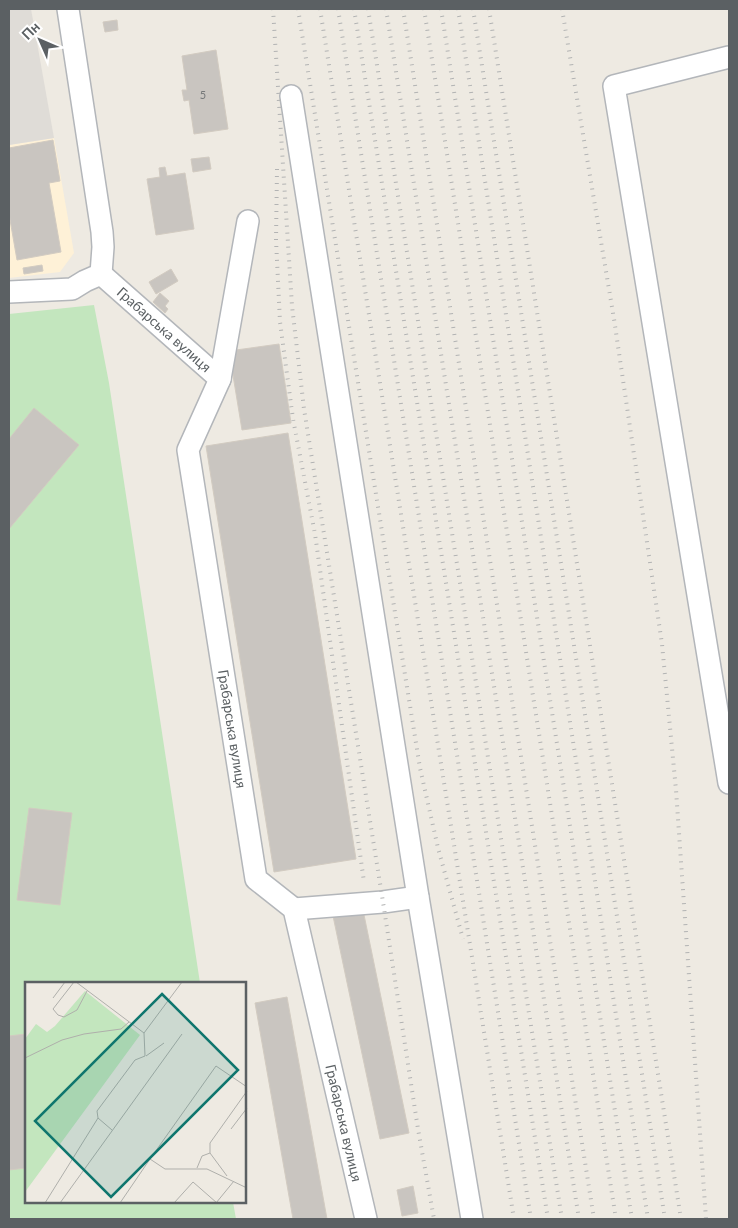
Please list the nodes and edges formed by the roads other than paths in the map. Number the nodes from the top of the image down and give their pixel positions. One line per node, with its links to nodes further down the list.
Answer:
1 (68, 9): 5 (street)
2 (729, 57): 8 (street)
3 (291, 96): 9 (street)
4 (248, 221): 7 (street)
5 (101, 274): 6 (street); 7 (street, Грабарська вулиця)
6 (9, 292)
7 (220, 379): 10 (street, Грабарська вулиця)
8 (729, 783)
9 (418, 897): 10 (street); 12 (street)
10 (294, 909): 11 (street, Грабарська вулиця)
11 (366, 1219)
12 (472, 1219)

